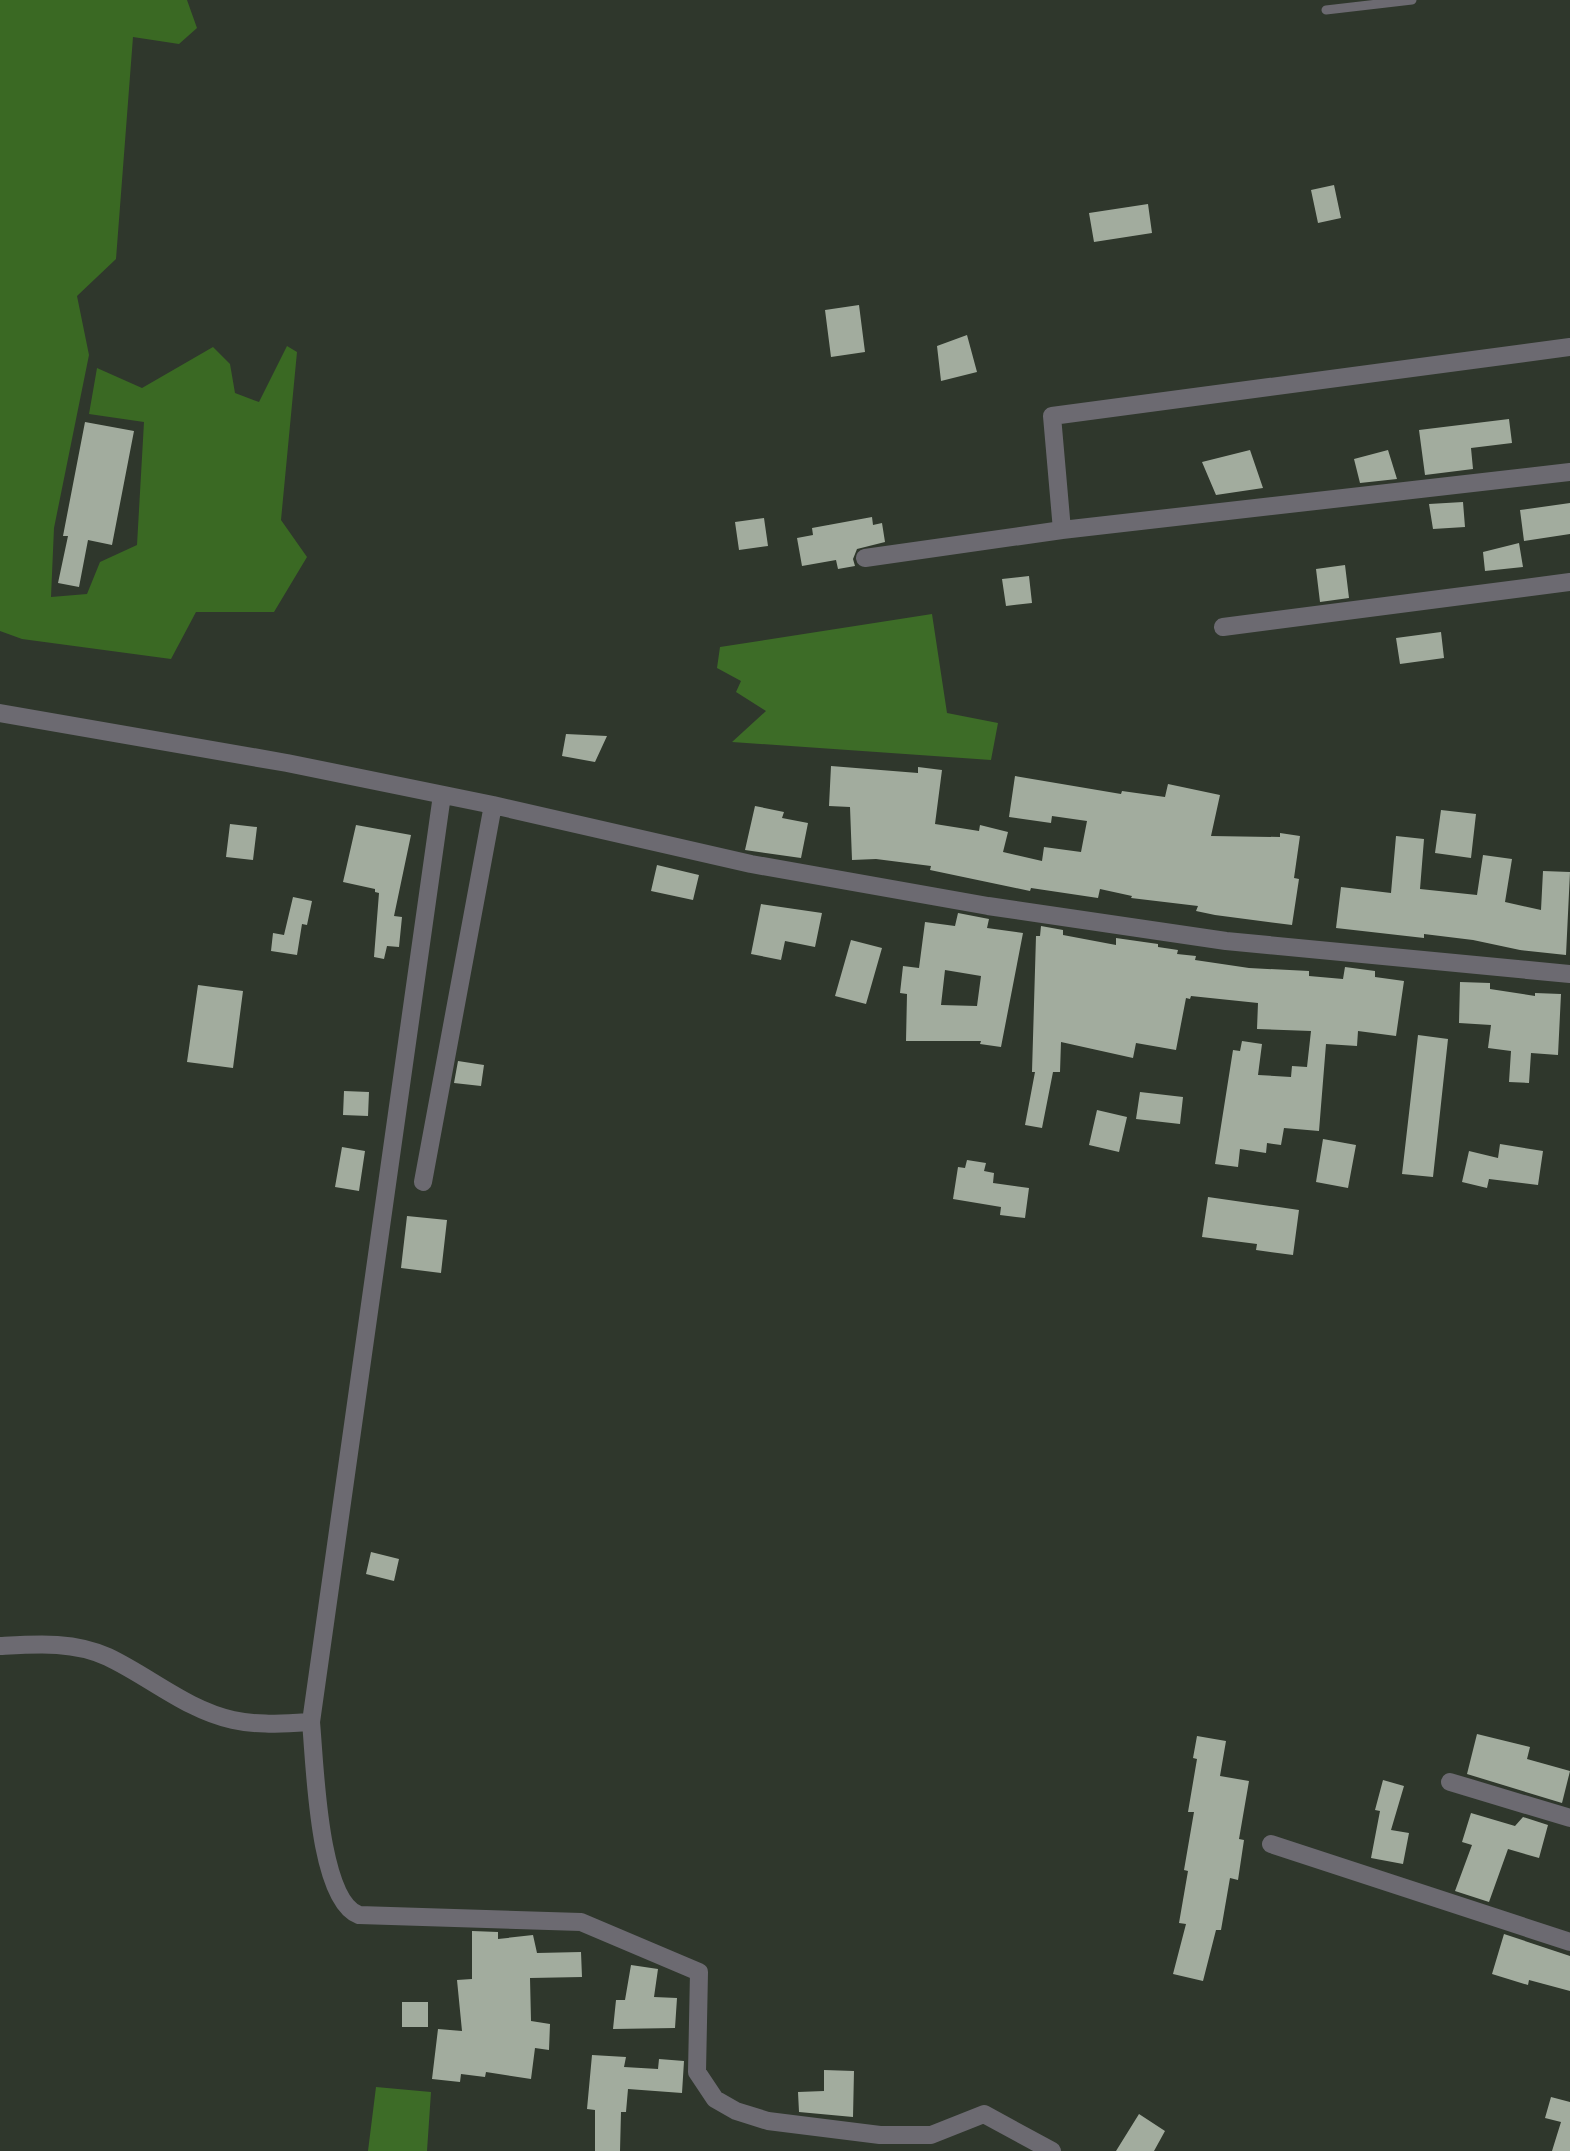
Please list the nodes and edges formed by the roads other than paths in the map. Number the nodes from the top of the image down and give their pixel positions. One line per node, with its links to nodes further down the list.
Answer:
1 (1412, 0): 2 (lane)
2 (1326, 10)
3 (1570, 347): 5 (street)
4 (1570, 472): 5 (street)
5 (1062, 530): 6 (street)
6 (864, 558)
7 (1570, 582): 8 (street)
8 (1223, 627)
9 (0, 713): 10 (street)
10 (442, 795): 11 (street); 15 (street)
11 (493, 805): 12 (street); 13 (street)
12 (1570, 974)
13 (423, 1182)
14 (0, 1646): 15 (street)
15 (312, 1722): 20 (street)
16 (1450, 1782): 17 (street)
17 (1570, 1818)
18 (1271, 1844): 19 (street)
19 (1570, 1942)
20 (1052, 2151)

